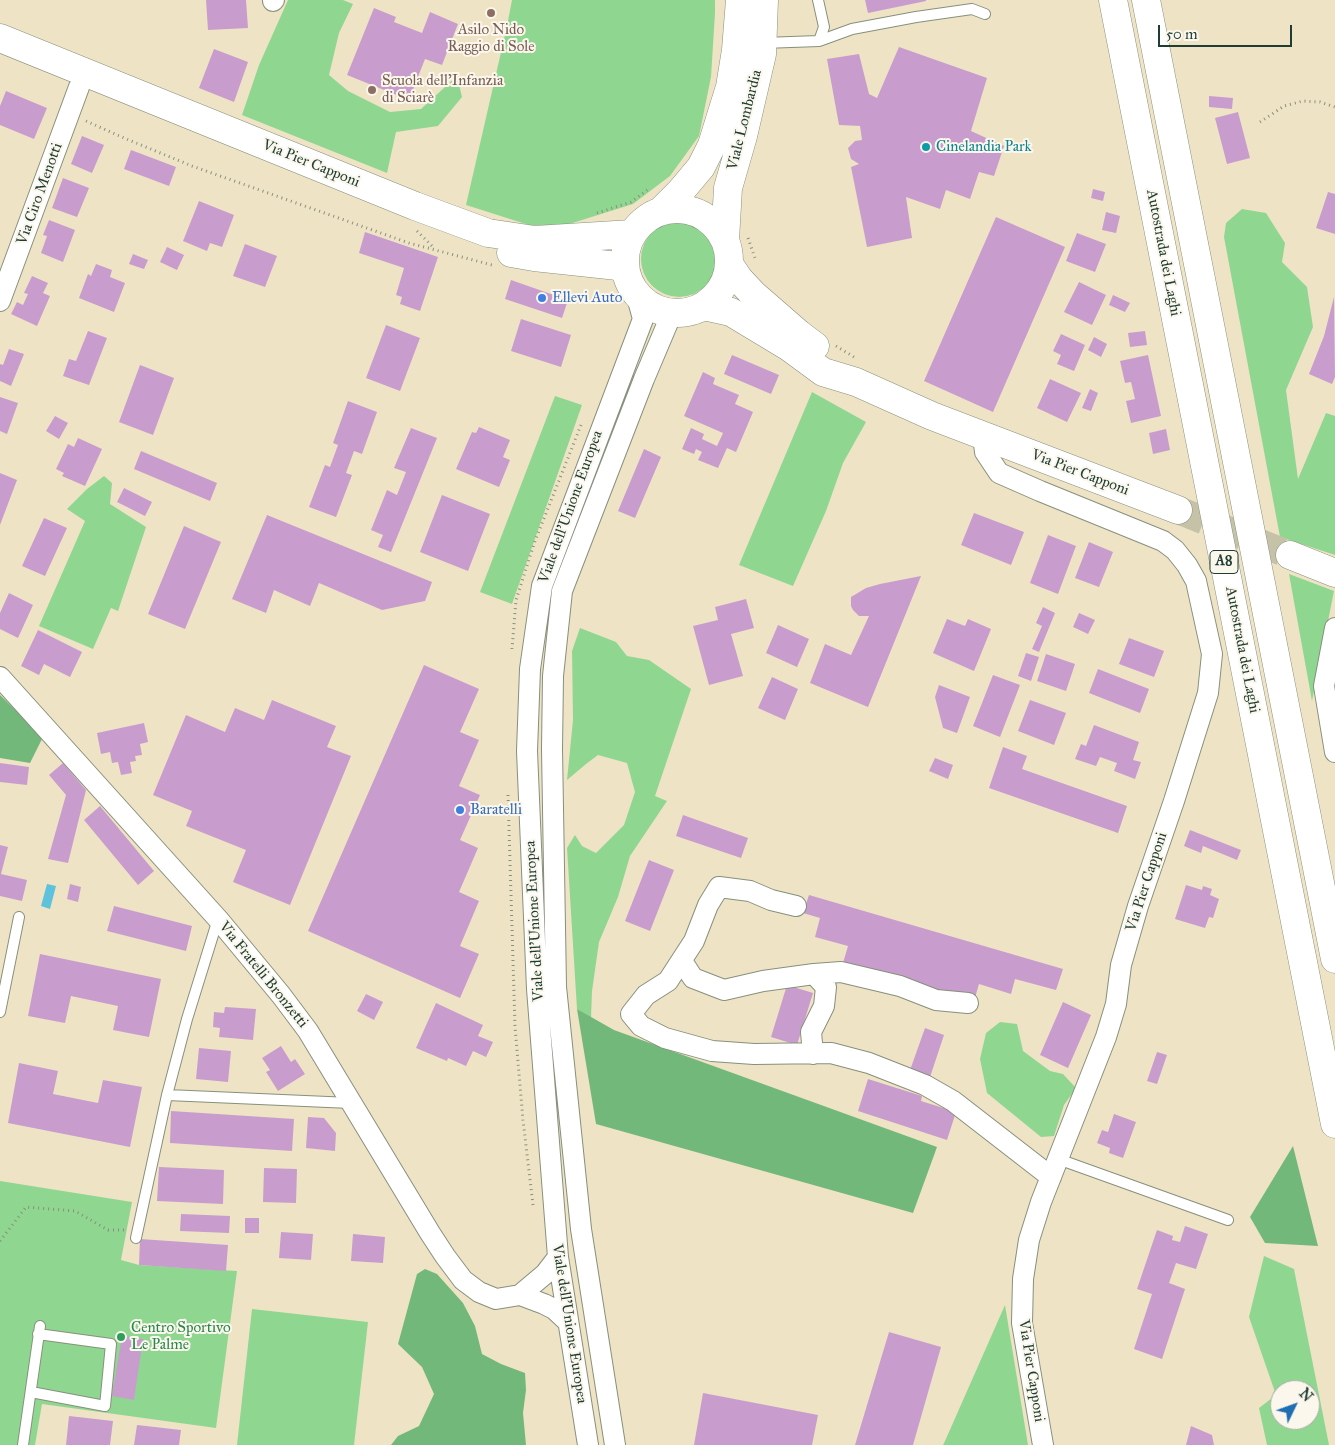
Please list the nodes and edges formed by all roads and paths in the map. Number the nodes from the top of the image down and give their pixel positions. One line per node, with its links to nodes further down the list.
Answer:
1 (740, 0): 15 (main road, Viale Lombardia)
2 (764, 0): 9 (main road, Viale Lombardia)
3 (818, 0): 8 (lane)
4 (1114, 0): 45 (main road, Autostrada dei Laghi / A8)
5 (1146, 0): 37 (main road, Autostrada dei Laghi / A8)
6 (984, 14): 8 (lane)
7 (0, 38): 17 (main road, Via Pier Capponi)
8 (819, 41): 9 (lane)
9 (762, 43): 18 (main road, Viale Lombardia)
10 (0, 56): 11 (main road, Via Pier Capponi)
11 (79, 86): 13 (street, Via Ciro Menotti); 21 (main road, Via Pier Capponi)
12 (1335, 107): 14 (path)
13 (69, 114): 19 (path); 22 (street, Via Ciro Menotti)
14 (1260, 122)
15 (657, 198): 16 (path); 17 (main road); 18 (main road)
16 (594, 214)
17 (632, 234): 21 (main road)
18 (734, 246): 20 (path); 23 (main road); 26 (main road, Via Pier Capponi)
19 (435, 249)
20 (756, 263)
21 (631, 283): 24 (main road); 50 (street, Viale dell'Unione Europea)
22 (0, 301)
23 (704, 306): 24 (main road); 26 (main road, Via Pier Capponi)
24 (674, 313): 56 (street, Viale dell'Unione Europea)
25 (828, 340): 26 (path)
26 (859, 371): 27 (main road, Via Pier Capponi)
27 (983, 435): 28 (main road, Via Pier Capponi); 46 (street, Via Pier Capponi)
28 (1178, 510)
29 (1290, 555): 30 (main road)
30 (1335, 573)
31 (1335, 628): 33 (street)
32 (0, 677): 36 (street, Via Fratelli Bronzetti)
33 (1335, 752)
34 (796, 906): 38 (street)
35 (19, 917): 41 (lane)
36 (218, 919): 43 (lane); 44 (street, Via Fratelli Bronzetti)
37 (1335, 959)
38 (682, 960): 39 (street); 42 (street)
39 (814, 974): 40 (street); 42 (street)
40 (968, 1003)
41 (0, 1012)
42 (813, 1054): 46 (street)
43 (167, 1095): 44 (lane); 48 (lane)
44 (351, 1103): 51 (street, Via Fratelli Bronzetti)
45 (1335, 1124)
46 (1054, 1168): 47 (lane); 57 (street, Via Pier Capponi)
47 (1228, 1220)
48 (137, 1234): 49 (path)
49 (0, 1241)
50 (558, 1257): 51 (street); 52 (street, Viale dell'Unione Europea)
51 (520, 1295): 52 (street, Via Fratelli Bronzetti)
52 (568, 1322): 55 (street, Viale dell'Unione Europea)
53 (30, 1392): 53 (lane); 54 (lane)
54 (23, 1445)
55 (588, 1445)
56 (616, 1445)
57 (1044, 1445)

